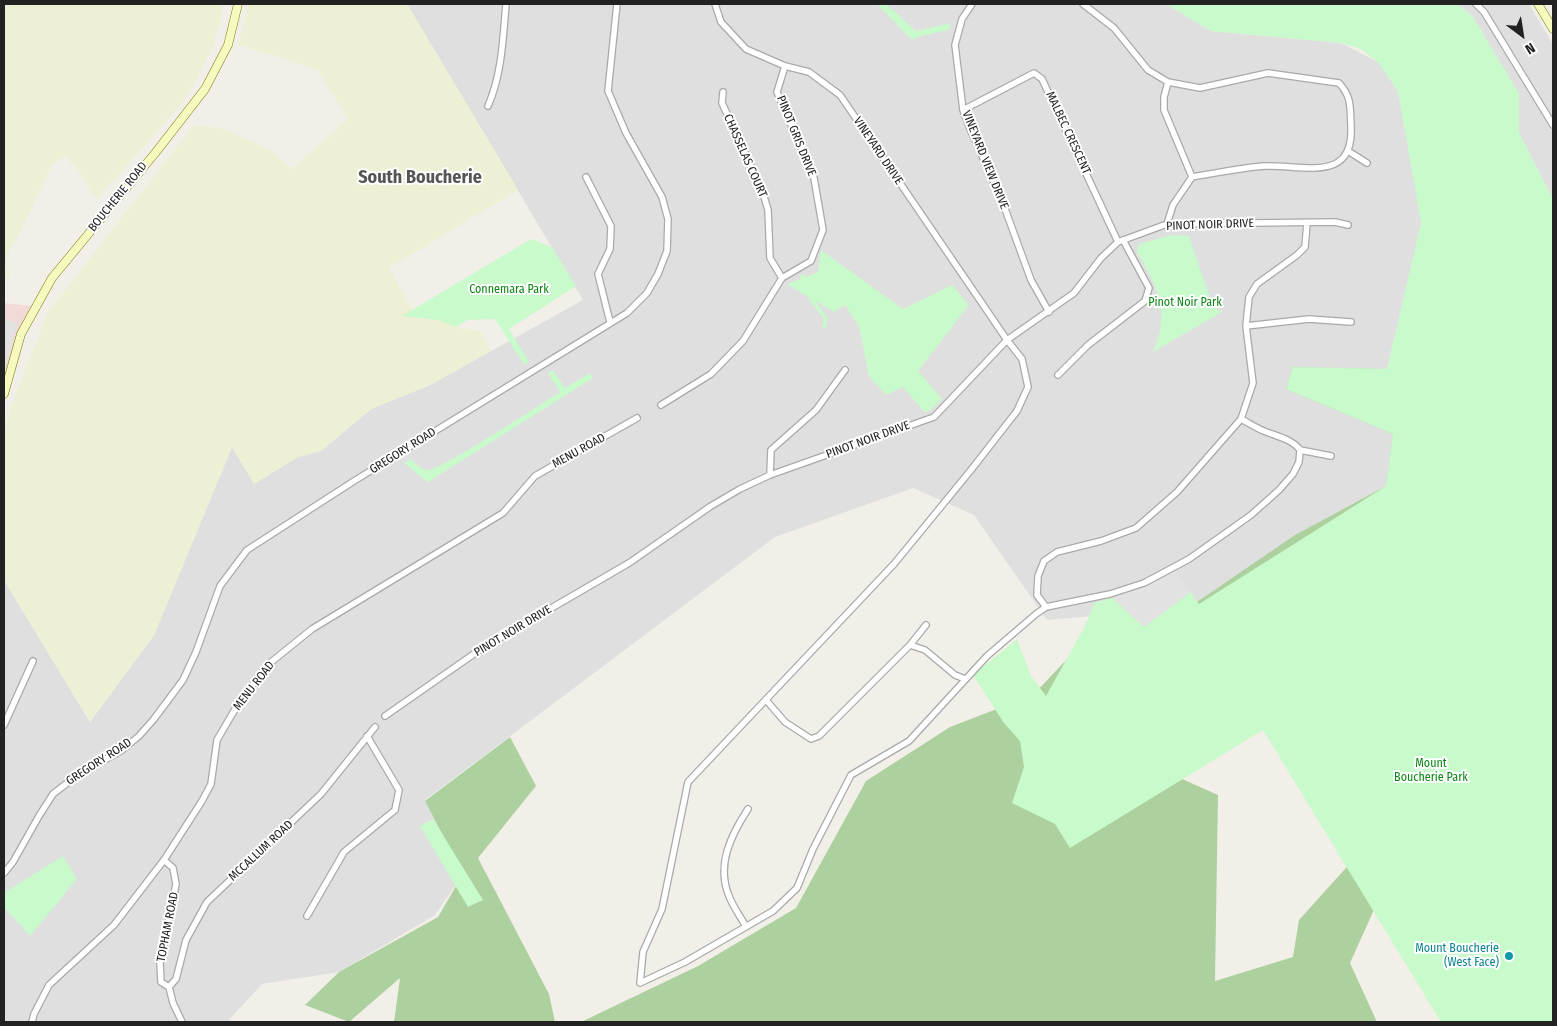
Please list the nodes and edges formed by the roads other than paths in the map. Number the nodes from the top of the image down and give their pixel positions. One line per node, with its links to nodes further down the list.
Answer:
1 (238, 4): 32 (main road, BOUCHERIE ROAD)
2 (506, 4): 13 (street)
3 (617, 4): 26 (street, GREGORY ROAD)
4 (715, 4): 10 (street, VINEYARD DRIVE)
5 (972, 4): 14 (street, VINEYARD VIEW DRIVE)
6 (1083, 4): 11 (street)
7 (1476, 4): 15 (street)
8 (1538, 4): 9 (main road)
9 (1553, 29)
10 (786, 66): 24 (street, PINOT GRIS DRIVE); 29 (street, VINEYARD DRIVE)
11 (1168, 82): 16 (street); 19 (street)
12 (723, 92): 24 (street, CHASSELAS COURT)
13 (488, 106)
14 (963, 110): 23 (street, MALBEC CRESCENT); 25 (street, VINEYARD VIEW DRIVE)
15 (1553, 125)
16 (1348, 151): 17 (street); 19 (street)
17 (1367, 163)
18 (586, 177): 26 (street)
19 (1192, 177): 21 (street)
20 (1307, 223): 21 (street, PINOT NOIR DRIVE); 22 (street, PINOT NOIR DRIVE); 28 (street)
21 (1166, 224): 23 (street, PINOT NOIR DRIVE)
22 (1348, 225)
23 (1121, 241): 25 (street, PINOT NOIR DRIVE); 31 (street)
24 (782, 278): 33 (street, PINOT GRIS DRIVE)
25 (1049, 312): 29 (street, PINOT NOIR DRIVE)
26 (610, 322): 51 (street, GREGORY ROAD)
27 (1351, 322): 28 (street)
28 (1246, 326): 35 (street)
29 (1007, 340): 38 (street, PINOT NOIR DRIVE); 44 (street, VINEYARD DRIVE)
30 (845, 370): 38 (street)
31 (1058, 375)
32 (4, 394)
33 (661, 405)
34 (637, 418): 50 (street, MENU ROAD)
35 (1241, 419): 36 (street); 39 (street)
36 (1300, 450): 37 (street); 39 (street)
37 (1331, 456)
38 (770, 475): 45 (street, PINOT NOIR DRIVE)
39 (1046, 607): 43 (street)
40 (926, 625): 41 (street)
41 (910, 645): 43 (street); 44 (street)
42 (33, 661): 46 (street)
43 (965, 679): 53 (street)
44 (766, 700): 53 (street, VINEYARD DRIVE)
45 (385, 716)
46 (4, 725)
47 (375, 728): 48 (street, MCCALLUM ROAD)
48 (367, 736): 52 (street); 54 (street, MCCALLUM ROAD)
49 (748, 809): 53 (street)
50 (164, 860): 54 (street, TOPHAM ROAD); 55 (street, MENU ROAD)
51 (4, 873)
52 (307, 916)
53 (746, 927)
54 (169, 987): 56 (street, TOPHAM ROAD)
55 (32, 1022)
56 (182, 1022)

